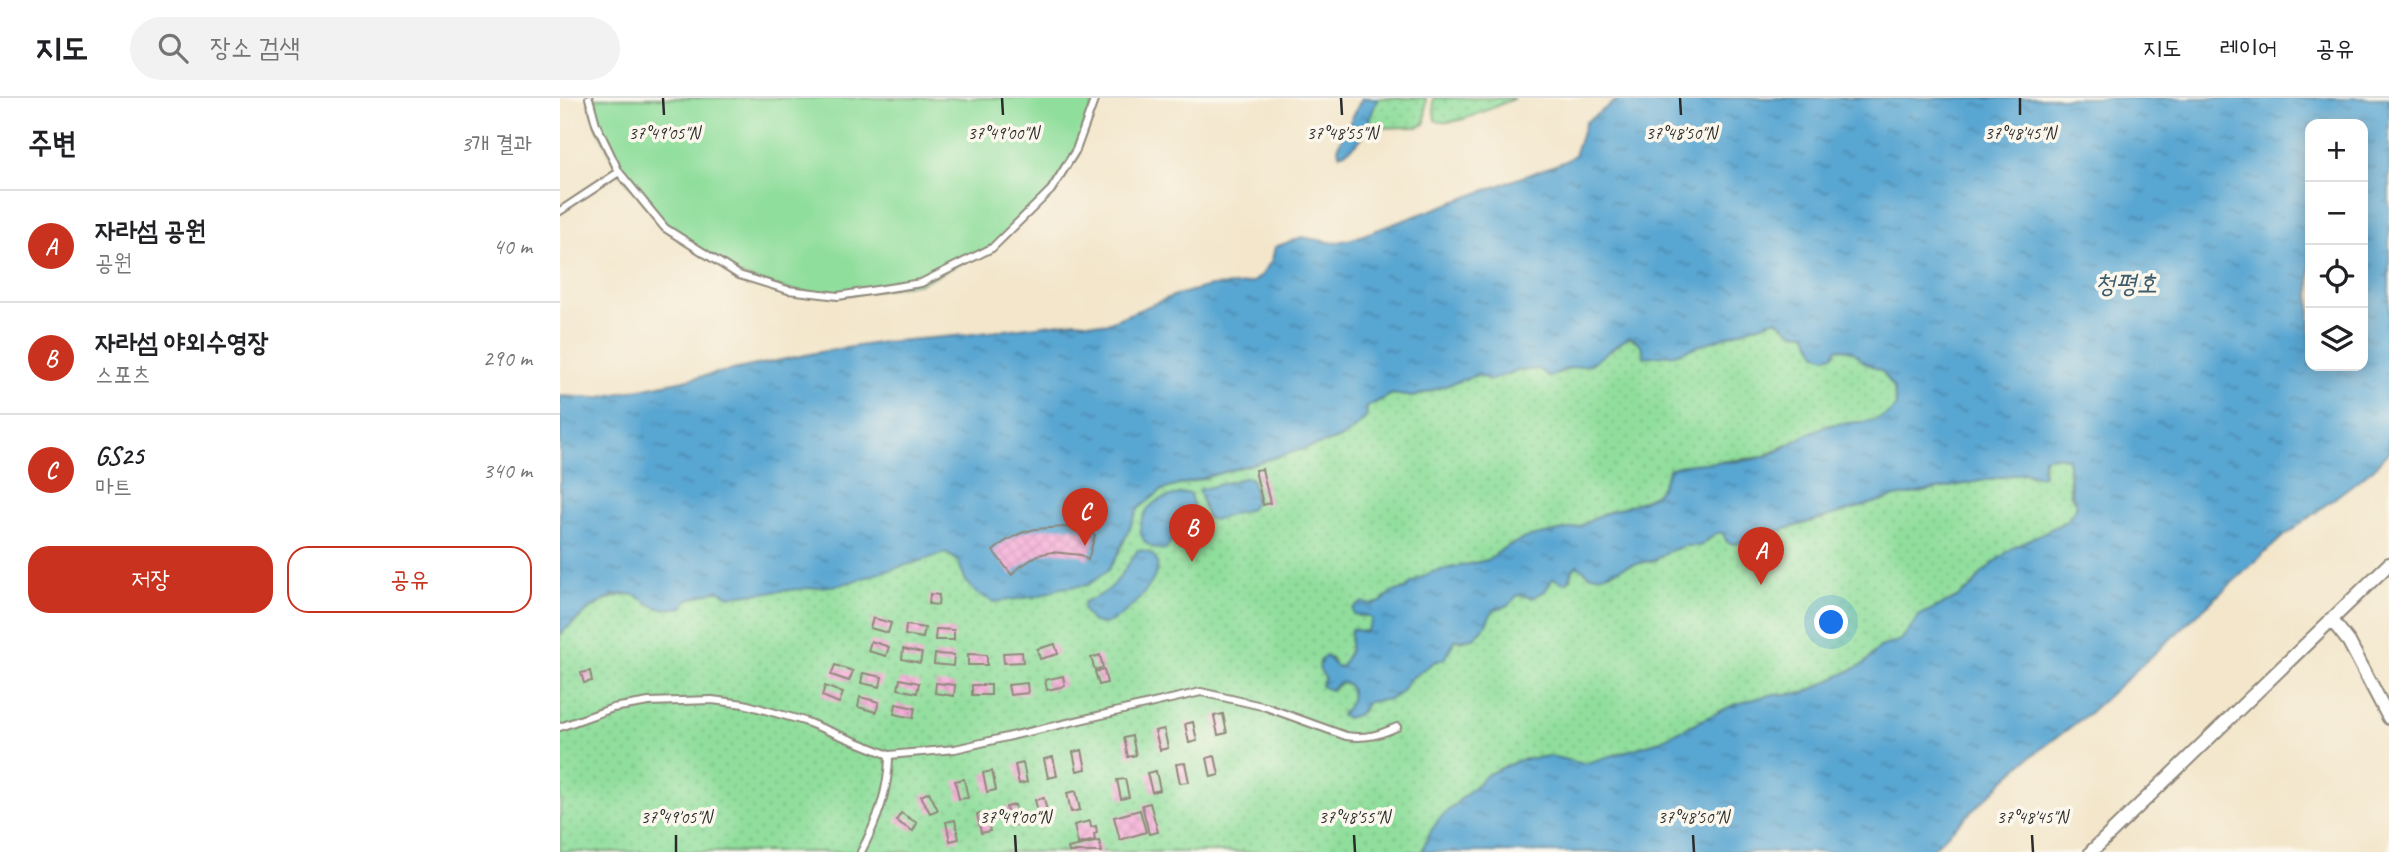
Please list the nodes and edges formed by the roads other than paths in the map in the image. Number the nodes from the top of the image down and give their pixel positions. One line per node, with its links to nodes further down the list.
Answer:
1 (589, 98): 3 (lane)
2 (1095, 98): 3 (lane)
3 (619, 172): 4 (lane)
4 (560, 211)
5 (2389, 564): 6 (street)
6 (2331, 619): 7 (street); 12 (street)
7 (2389, 718)
8 (560, 727): 10 (lane)
9 (1397, 727): 10 (lane)
10 (889, 755): 11 (lane)
11 (861, 852)
12 (2091, 852)

